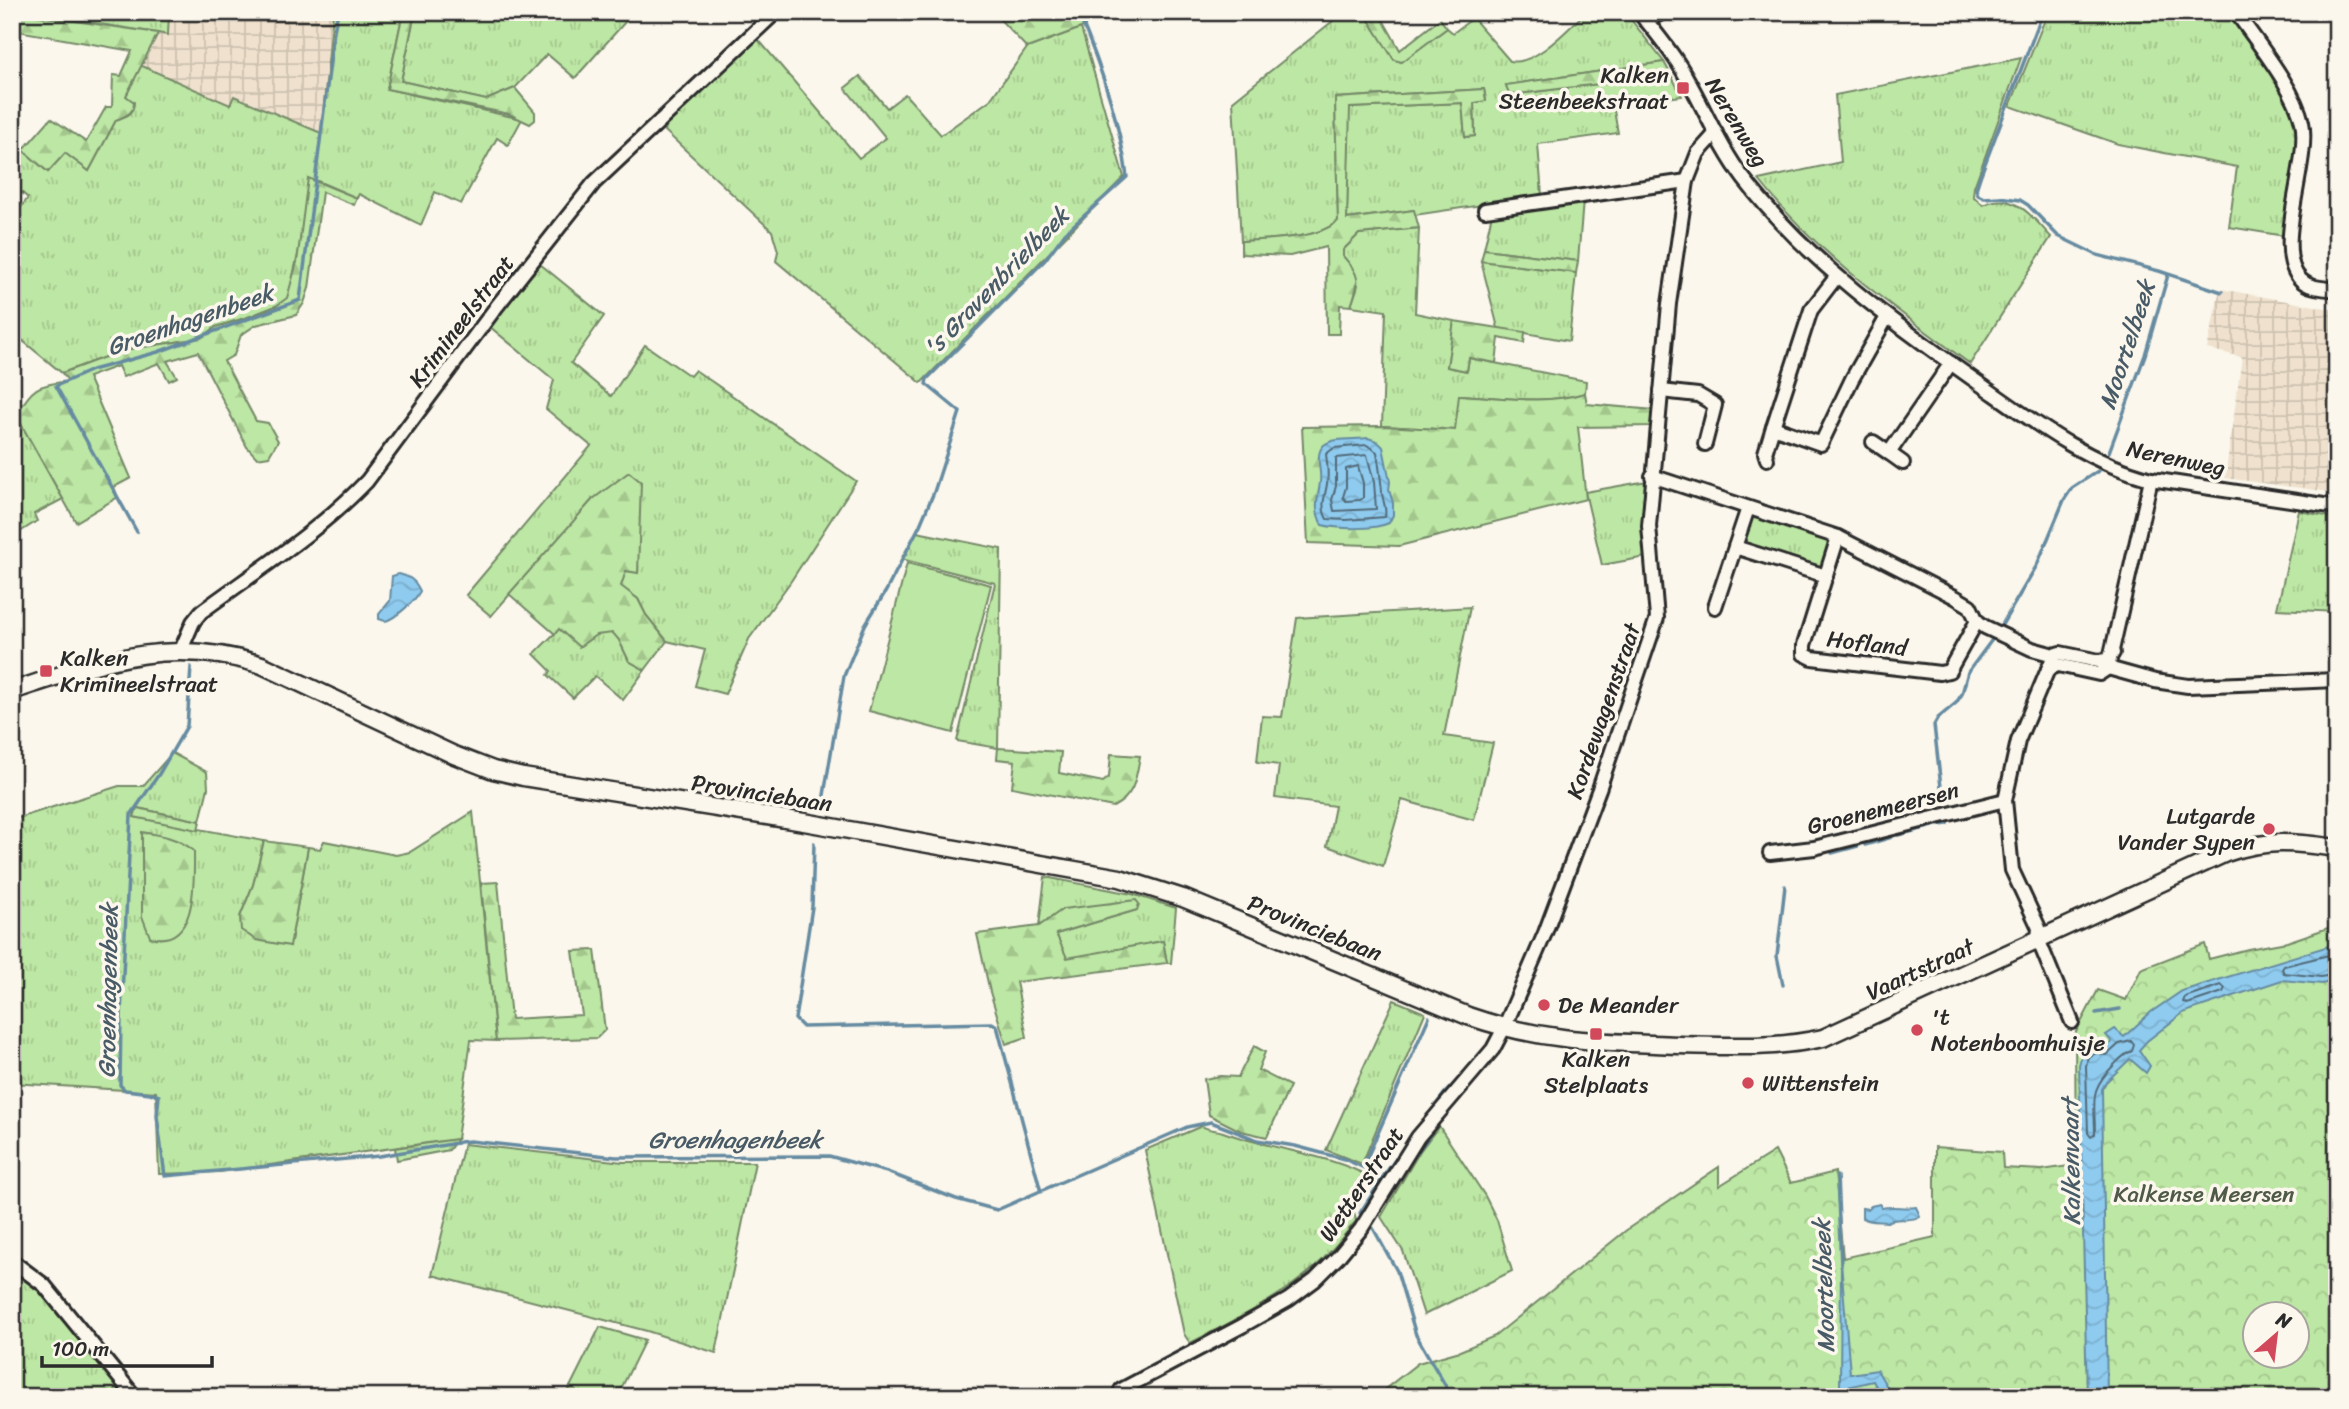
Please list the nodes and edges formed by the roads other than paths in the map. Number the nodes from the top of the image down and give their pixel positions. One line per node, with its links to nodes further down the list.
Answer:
1 (776, 12): 28 (street, Krimineelstraat)
2 (1665, 12): 4 (street)
3 (2236, 12): 9 (street)
4 (1642, 16): 5 (street, Nerenweg)
5 (1716, 133): 6 (street, Kordewagenstraat); 8 (street, Nerenweg)
6 (1688, 181): 7 (street); 12 (street, Kordewagenstraat)
7 (1485, 210)
8 (1837, 276): 10 (street, Nerenweg); 13 (street)
9 (2337, 290)
10 (1887, 317): 11 (street, Nerenweg); 13 (street)
11 (1951, 363): 16 (street); 20 (street, Nerenweg)
12 (1661, 391): 15 (street); 19 (street, Kordewagenstraat)
13 (1773, 427): 17 (street)
14 (1873, 442): 16 (street)
15 (1705, 444)
16 (1889, 453): 18 (street)
17 (1767, 459)
18 (1903, 463)
19 (1652, 476): 22 (street); 40 (street, Kordewagenstraat)
20 (2151, 479): 21 (street, Nerenweg); 29 (street)
21 (2337, 507)
22 (1748, 508): 23 (street); 24 (street)
23 (1838, 537): 25 (street, Hofland); 27 (street)
24 (1735, 547): 25 (street); 26 (street)
25 (1826, 576): 27 (street, Hofland)
26 (1715, 607)
27 (1977, 621): 30 (street)
28 (181, 650): 34 (main road, Provinciebaan); 40 (main road, Provinciebaan)
29 (2113, 653): 30 (street); 31 (street)
30 (2054, 655): 32 (street)
31 (2108, 668): 32 (street); 33 (street)
32 (2048, 669): 35 (street)
33 (2337, 680)
34 (12, 691)
35 (2005, 800): 37 (street, Groenemeersen); 38 (street)
36 (2337, 848): 38 (main road, Vaartstraat)
37 (1770, 853)
38 (2038, 939): 39 (street); 40 (main road, Vaartstraat)
39 (2072, 1022)
40 (1504, 1028): 43 (street, Wetterstraat)
41 (12, 1261): 42 (street)
42 (135, 1397)
43 (1119, 1397)

